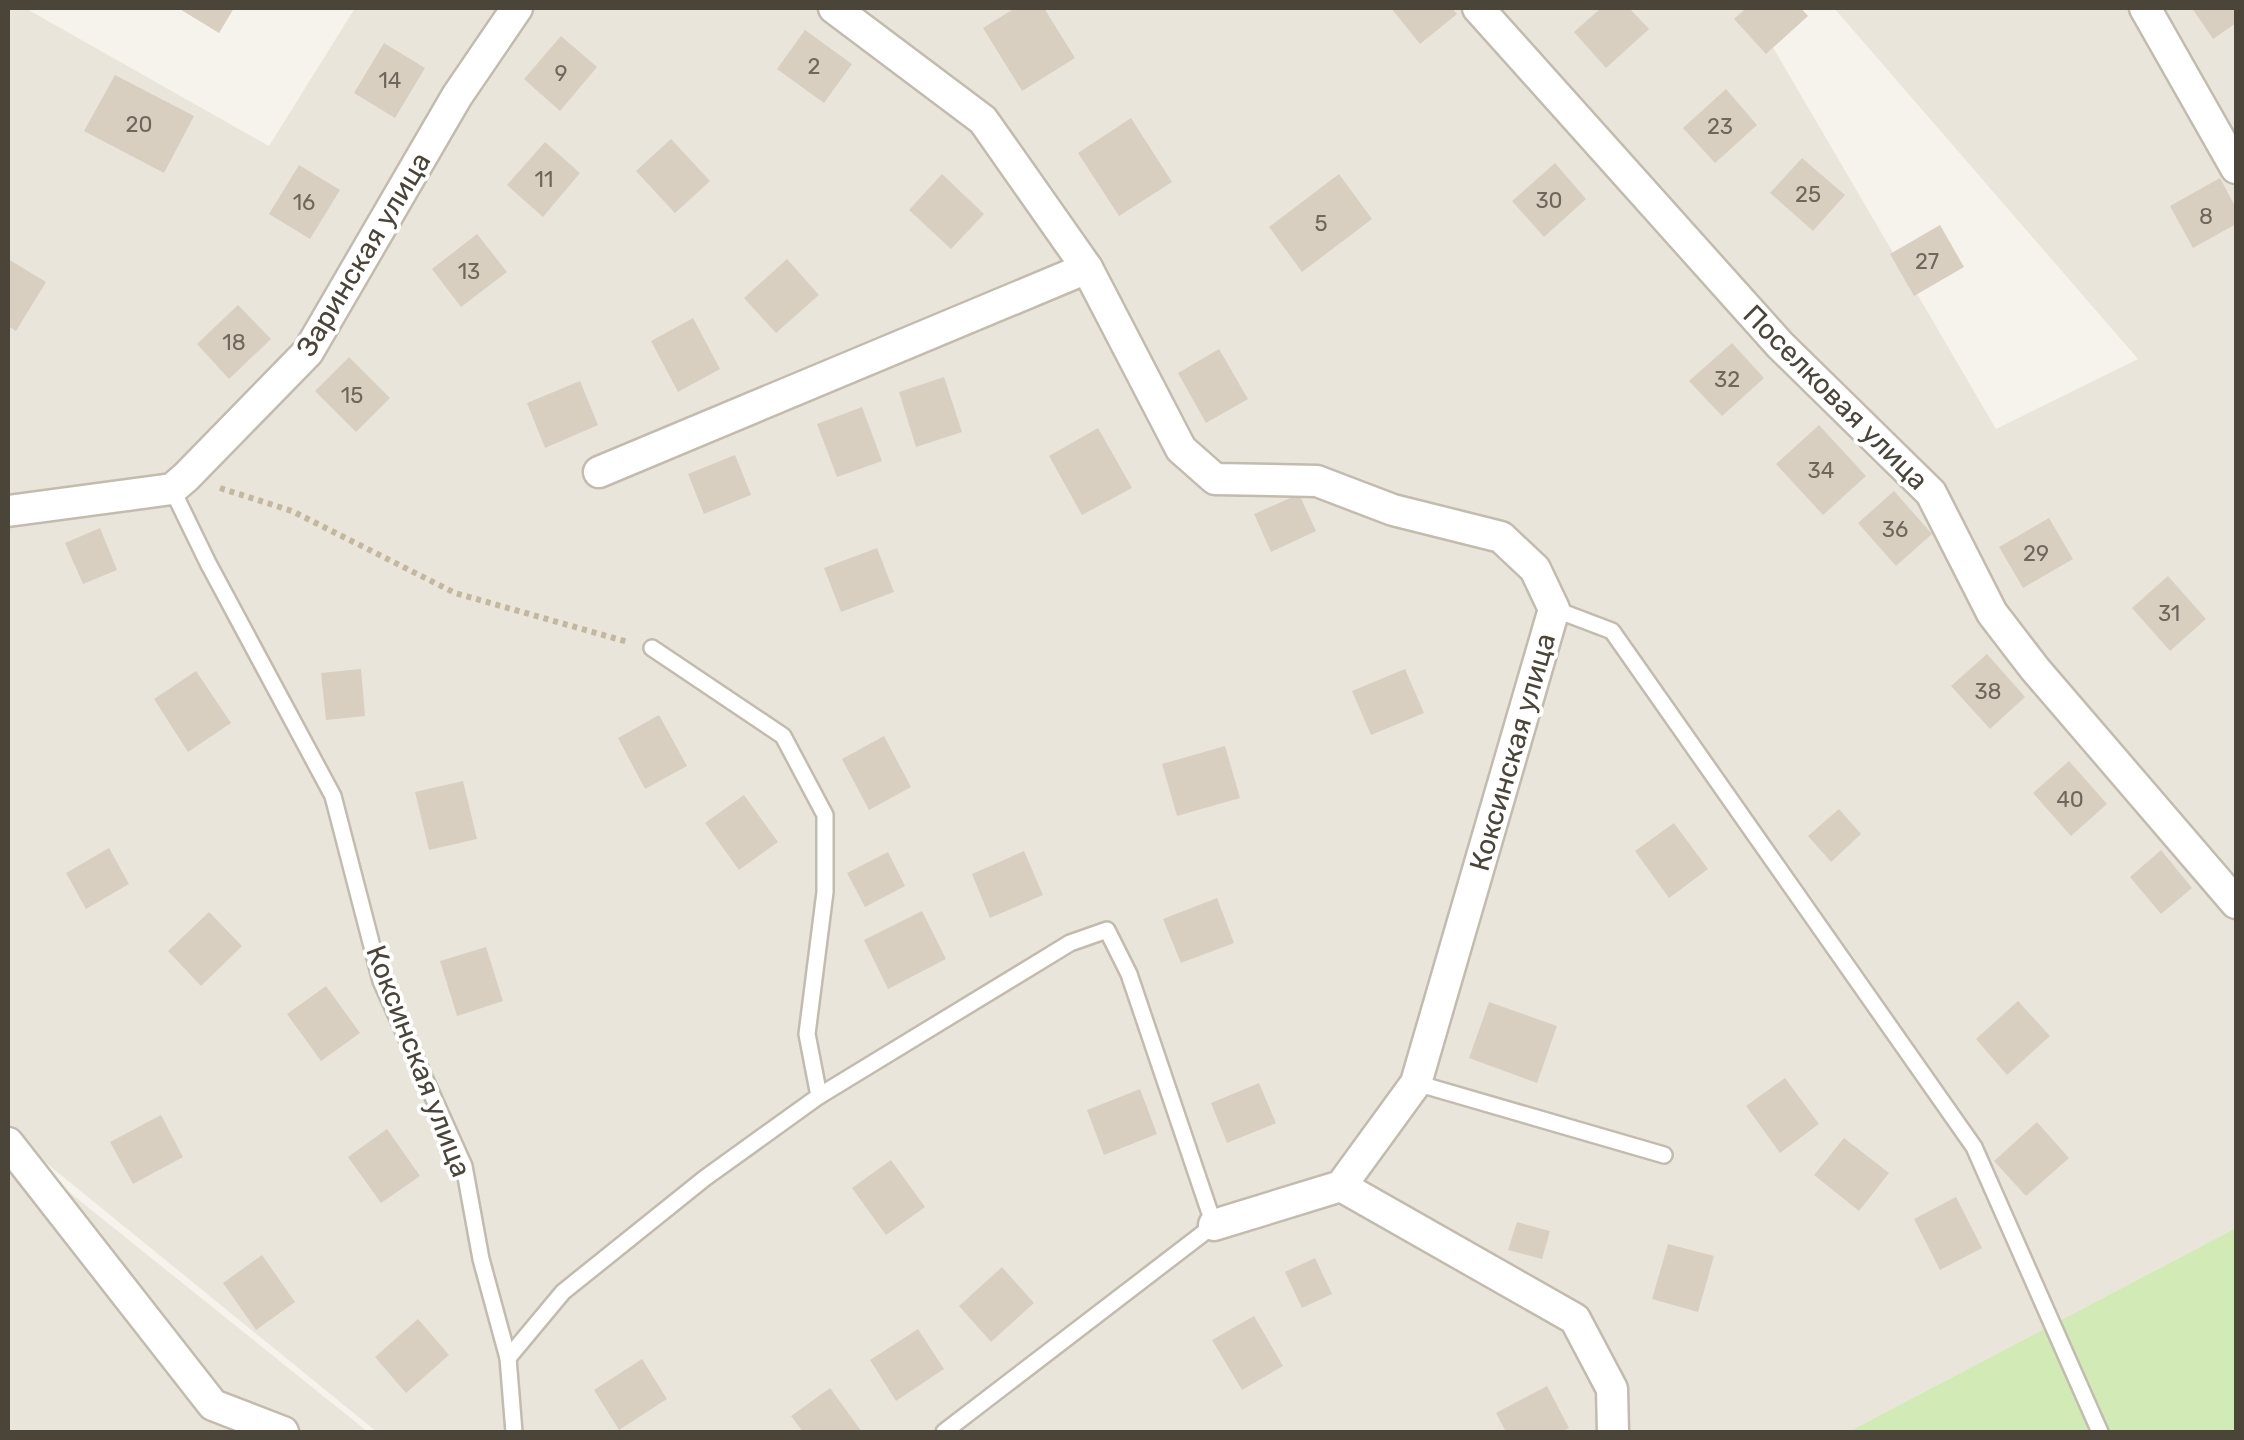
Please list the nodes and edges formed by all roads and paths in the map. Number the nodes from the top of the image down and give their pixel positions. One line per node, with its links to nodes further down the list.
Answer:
1 (517, 8): 8 (street, Заринская улица)
2 (834, 8): 6 (street, Коксинская улица)
3 (1478, 8): 12 (street, Поселковая улица)
4 (2145, 8): 5 (street)
5 (2236, 168)
6 (1087, 268): 7 (street); 10 (street, Коксинская улица)
7 (599, 472)
8 (179, 483): 9 (street); 11 (path); 19 (lane, Коксинская улица)
9 (8, 511)
10 (1554, 609): 13 (street, Коксинская улица); 24 (lane)
11 (652, 648): 14 (lane)
12 (2236, 903)
13 (1416, 1083): 16 (lane); 17 (street, Коксинская улица)
14 (819, 1096): 18 (lane); 19 (lane)
15 (8, 1143): 20 (street)
16 (1664, 1154)
17 (1341, 1186): 18 (street); 23 (street)
18 (1214, 1225): 22 (lane)
19 (508, 1358): 21 (lane, Коксинская улица)
20 (284, 1432)
21 (514, 1432)
22 (944, 1432)
23 (1613, 1432)
24 (2100, 1432)

